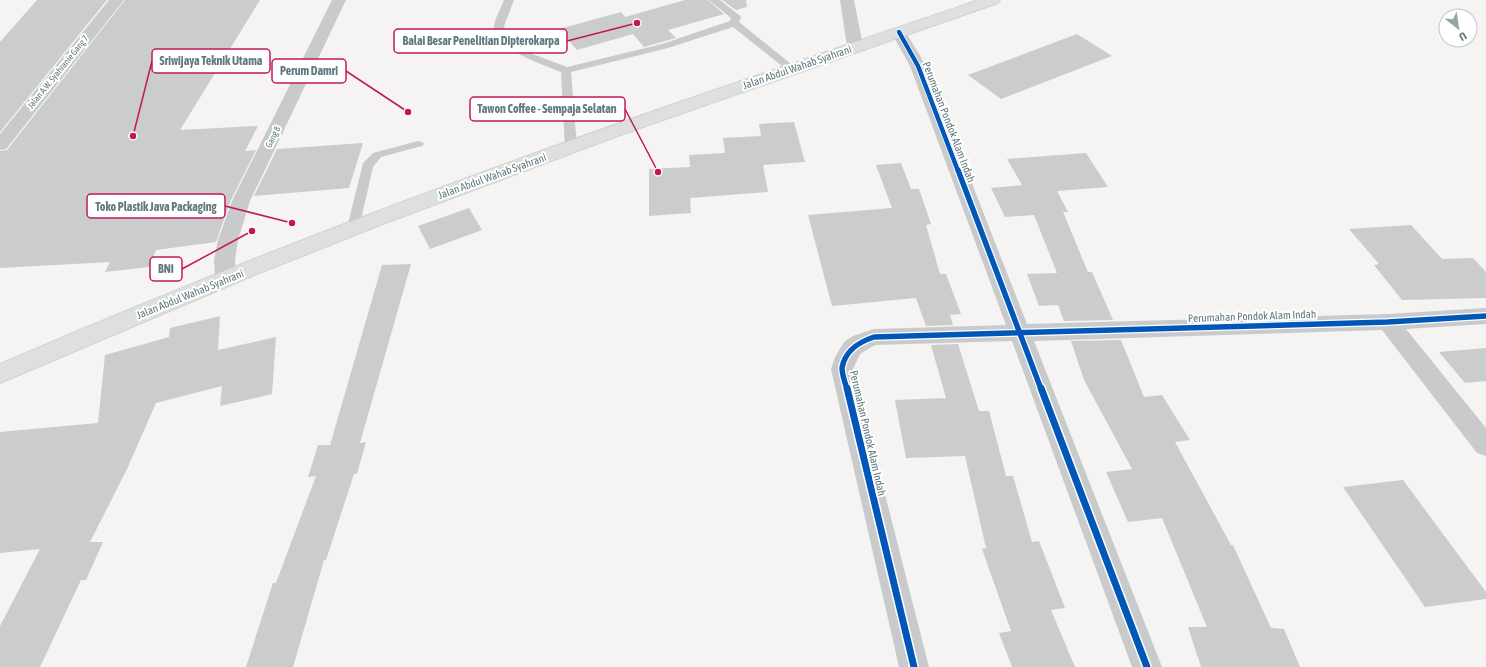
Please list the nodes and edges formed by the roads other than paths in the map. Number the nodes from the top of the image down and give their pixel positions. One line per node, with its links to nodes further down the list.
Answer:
1 (117, 0): 13 (street, Jalan A.W. Syahranie Gang 7)
2 (339, 0): 16 (street, Gang 8)
3 (509, 0): 11 (lane)
4 (714, 0): 7 (lane)
5 (847, 0): 9 (street)
6 (993, 0): 8 (highway, Jalan Abdul Wahab Syahrani)
7 (734, 23): 10 (lane); 11 (lane)
8 (899, 32): 9 (highway, Jalan Abdul Wahab Syahrani); 19 (street, Perumahan Pondok Alam Indah)
9 (855, 46): 10 (highway, Jalan Abdul Wahab Syahrani)
10 (791, 68): 14 (highway, Jalan Abdul Wahab Syahrani)
11 (566, 70): 14 (lane)
12 (418, 144): 15 (lane)
13 (0, 145)
14 (571, 146): 15 (highway, Jalan Abdul Wahab Syahrani)
15 (353, 228): 16 (highway, Jalan Abdul Wahab Syahrani)
16 (225, 280): 20 (highway, Jalan Abdul Wahab Syahrani)
17 (1486, 316): 18 (street, Perumahan Pondok Alam Indah)
18 (1388, 322): 19 (street, Perumahan Pondok Alam Indah); 21 (street)
19 (1019, 333): 22 (street, Perumahan Pondok Alam Indah); 23 (street, Perumahan Pondok Alam Indah)
20 (0, 374)
21 (1486, 446)
22 (914, 667)
23 (1147, 667)

